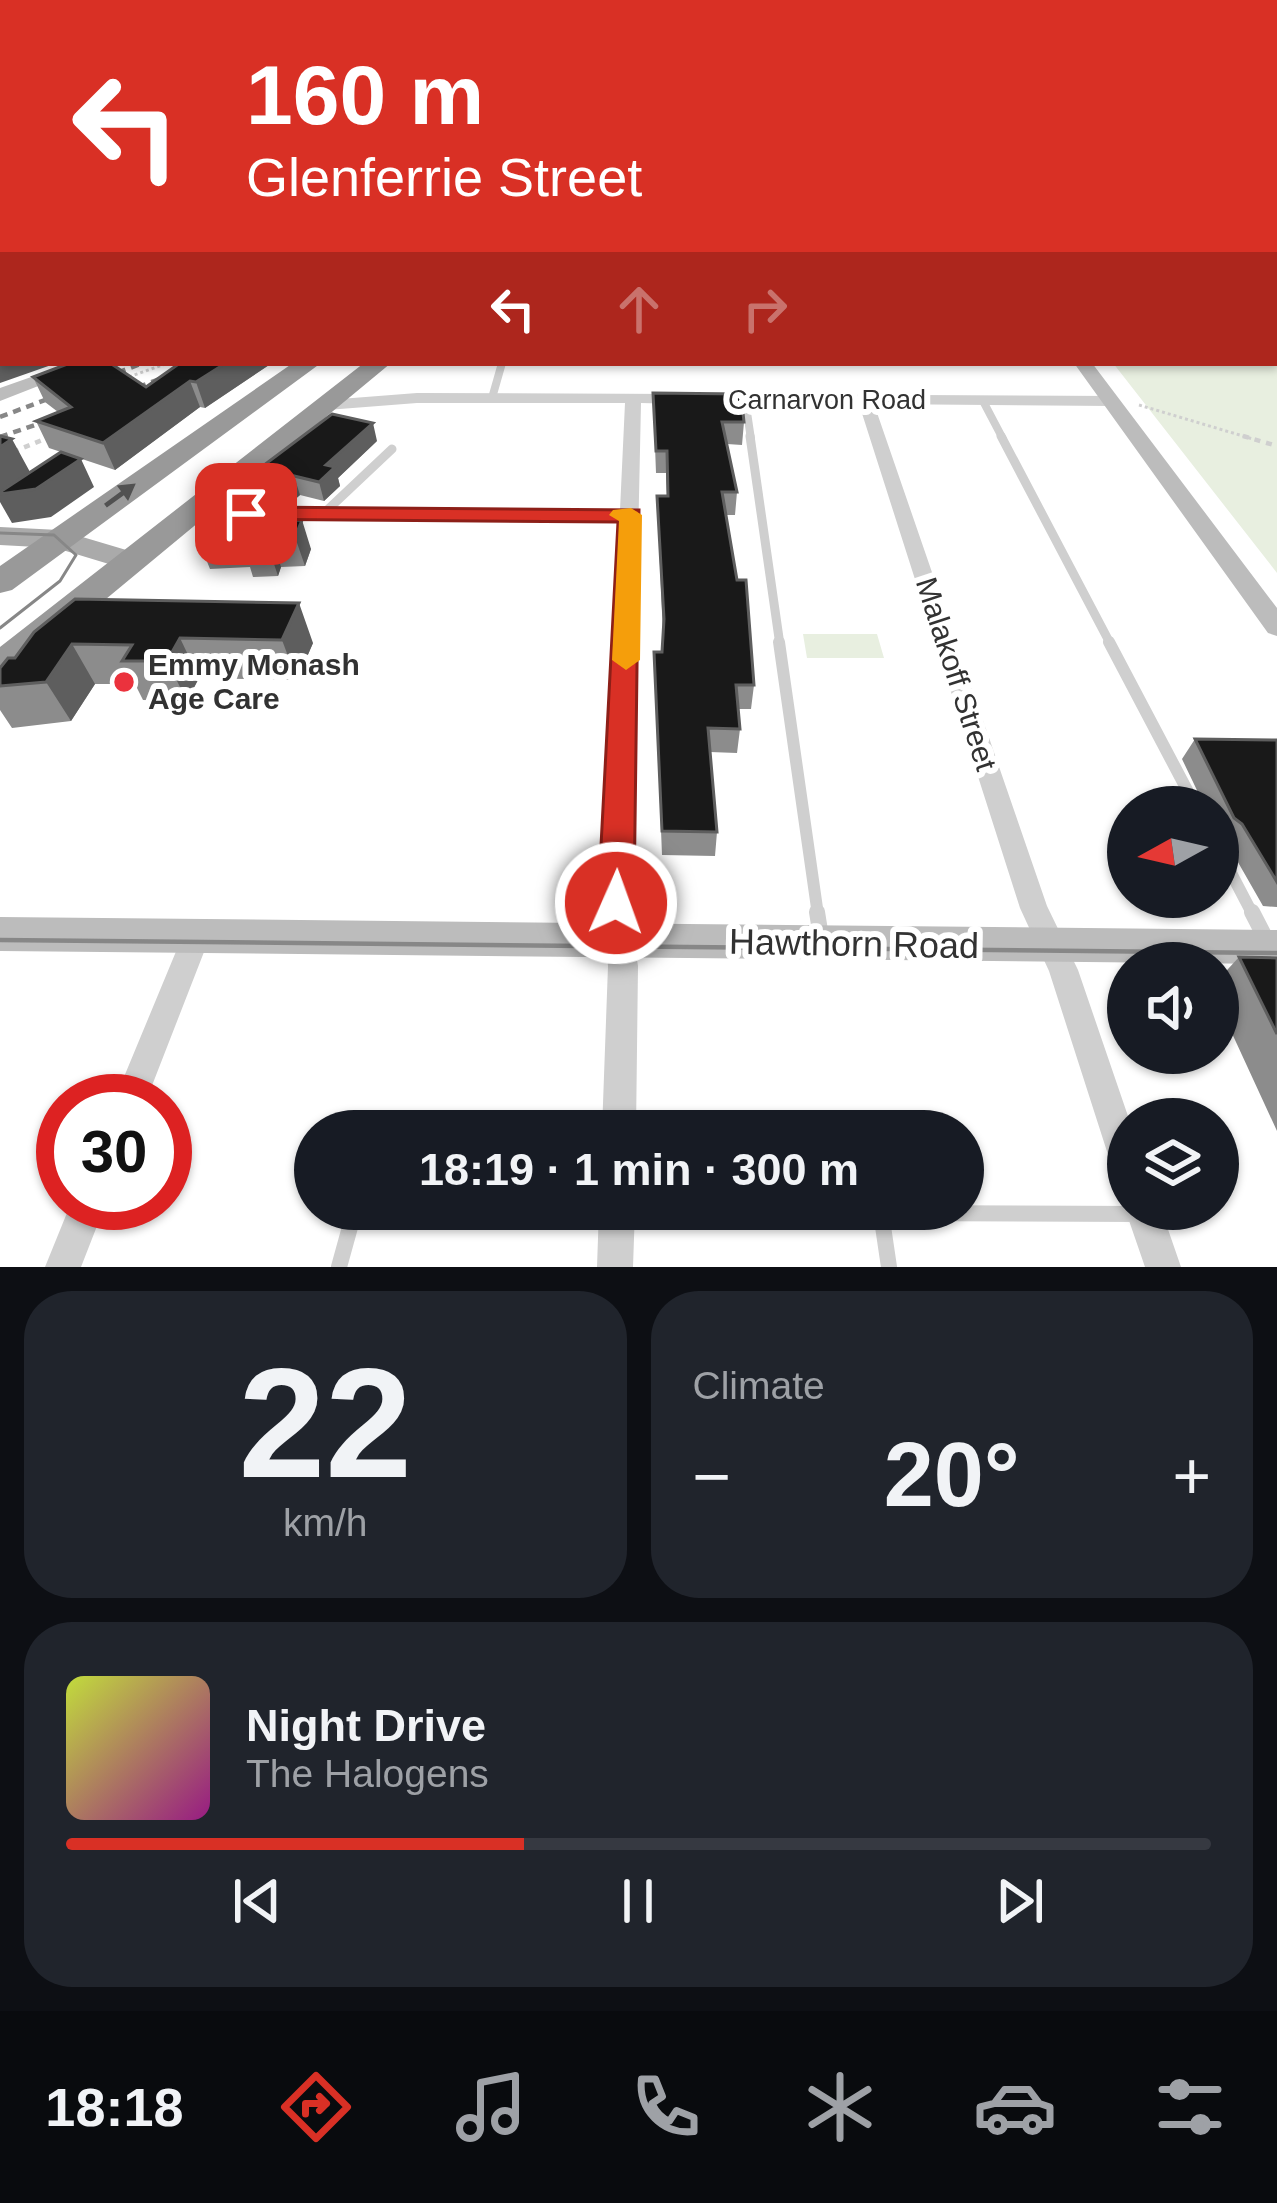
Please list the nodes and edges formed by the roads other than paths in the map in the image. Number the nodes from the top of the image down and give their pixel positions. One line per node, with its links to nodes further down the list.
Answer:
1 (71, 366): 7 (main road)
2 (79, 366): 7 (main road)
3 (304, 366): 16 (highway)
4 (375, 366): 14 (highway)
5 (501, 366): 8 (lane)
6 (1086, 366): 13 (main road)
7 (0, 392)
8 (492, 398): 9 (street, Carnarvon Road); 14 (street, Carnarvon Road)
9 (633, 399): 10 (street, Carnarvon Road); 20 (street)
10 (745, 399): 11 (street, Carnarvon Road); 32 (lane)
11 (865, 400): 12 (street, Carnarvon Road); 33 (street, Malakoff Street)
12 (983, 400): 13 (street, Carnarvon Road); 27 (lane)
13 (1122, 403): 25 (main road)
14 (327, 405): 17 (highway)
15 (392, 449): 19 (lane)
16 (176, 455): 17 (highway); 22 (highway, one-way to 16)
17 (260, 459): 18 (highway)
18 (206, 503): 19 (street); 23 (highway)
19 (322, 514): 20 (street)
20 (631, 515): 31 (street)
21 (0, 536): 22 (main road)
22 (59, 539): 23 (main road); 24 (highway)
23 (132, 562): 26 (highway)
24 (0, 582)
25 (1277, 627)
26 (0, 668)
27 (1185, 786)
28 (1239, 885): 34 (lane)
29 (0, 934): 30 (main road, Hawthorn Road)
30 (196, 934): 31 (main road, Hawthorn Road); 35 (street)
31 (622, 941): 32 (main road, Hawthorn Road); 37 (street)
32 (822, 943): 33 (main road, Hawthorn Road)
33 (1052, 945): 34 (main road, Hawthorn Road); 36 (street, Malakoff Street)
34 (1274, 947)
35 (141, 1074)
36 (1107, 1103)
37 (619, 1110)
38 (1107, 1212): 46 (lane)
39 (78, 1230): 43 (street)
40 (349, 1230): 44 (lane)
41 (616, 1230): 45 (street)
42 (1150, 1230): 47 (street)
43 (63, 1267)
44 (339, 1267)
45 (615, 1267)
46 (889, 1267)
47 (1163, 1267)

